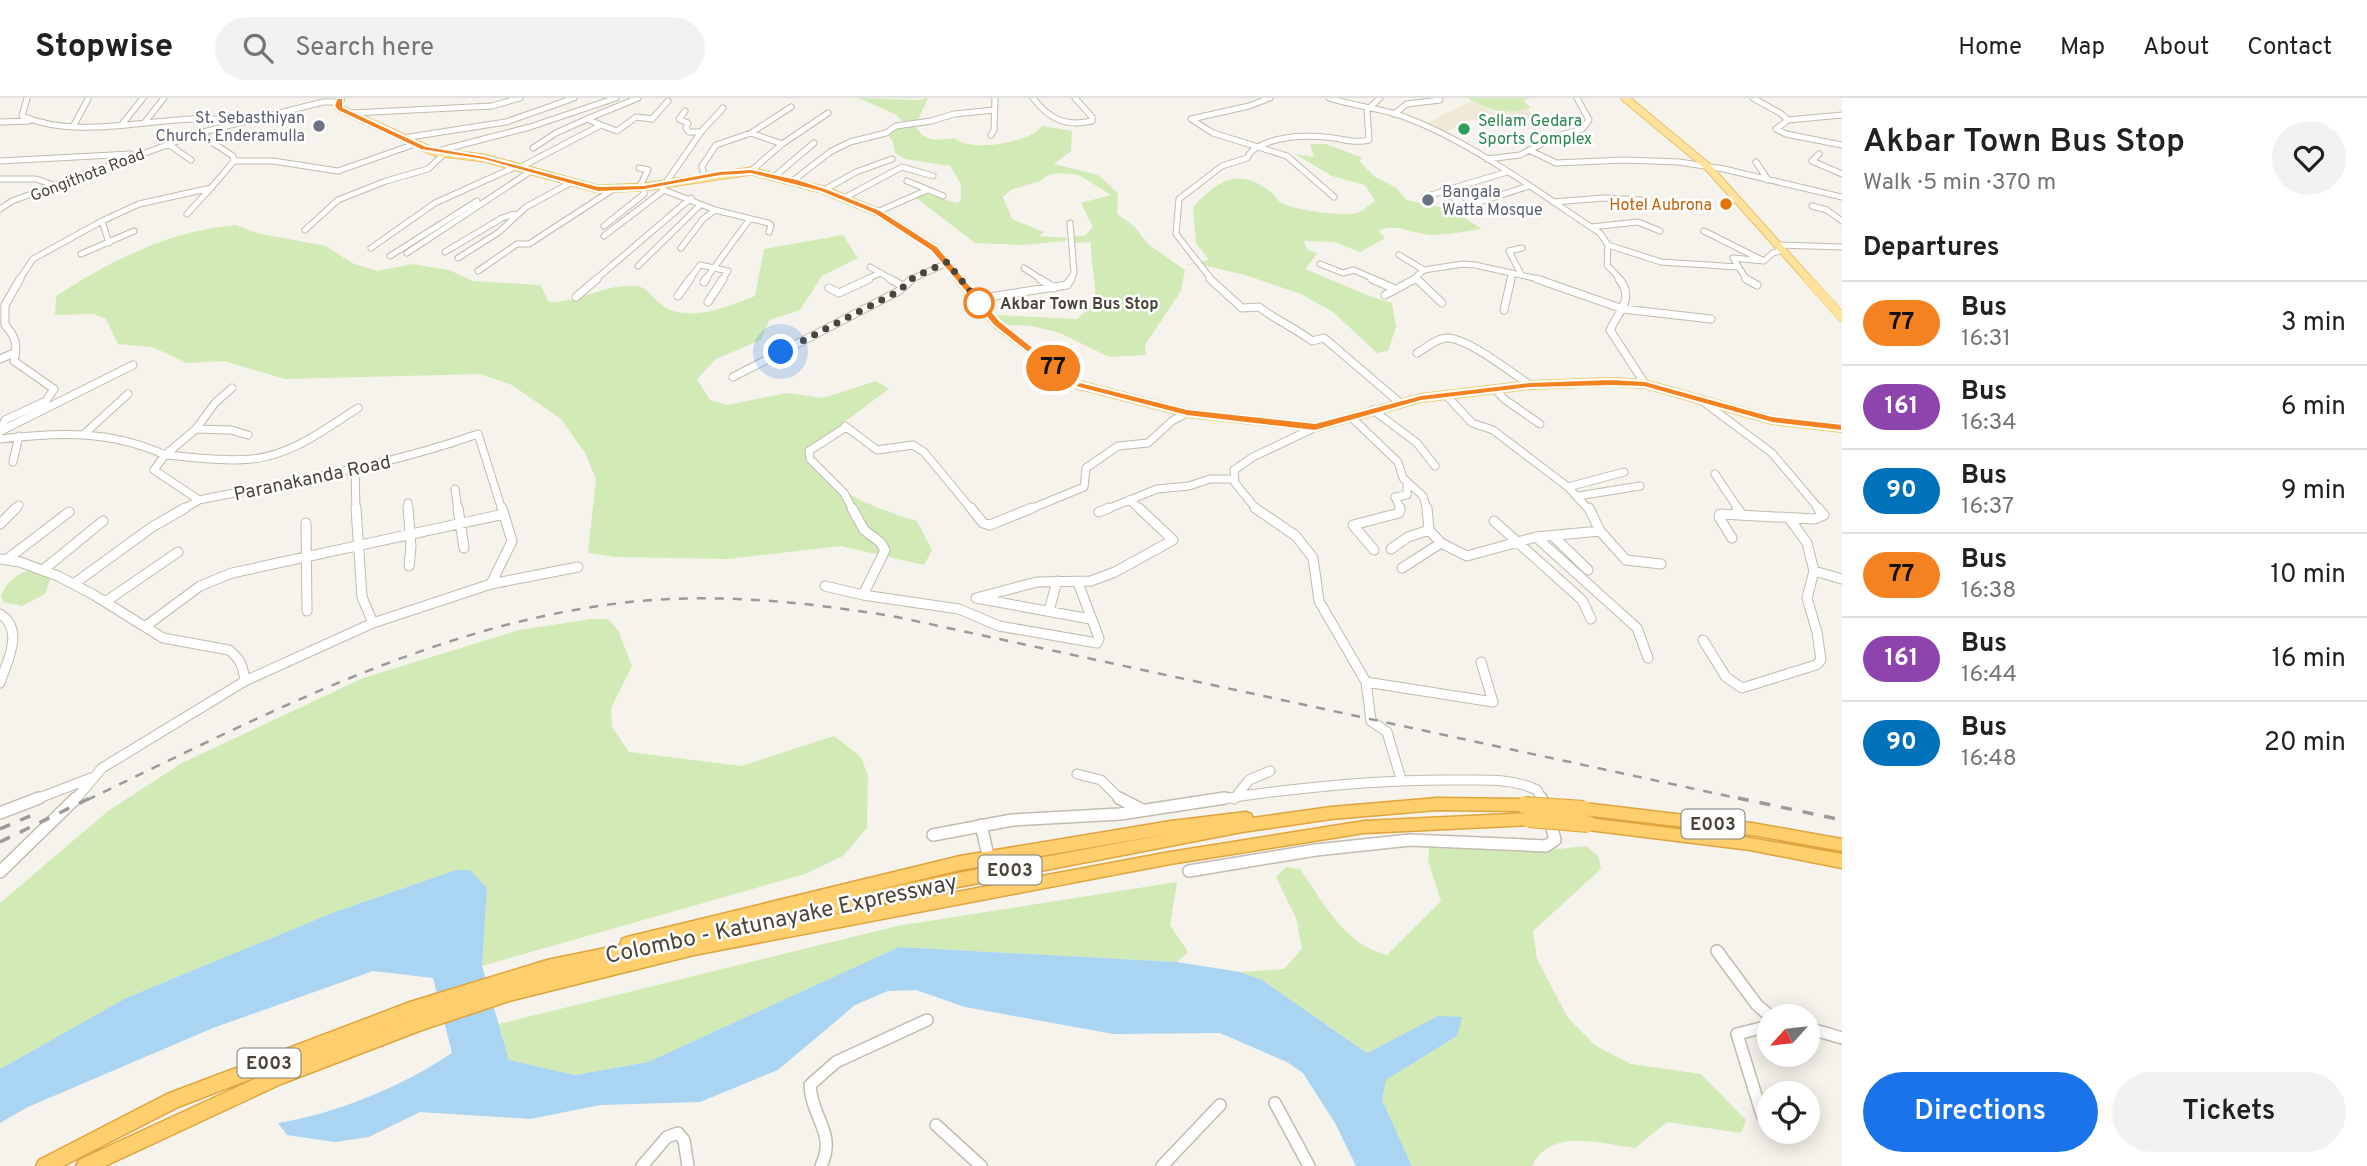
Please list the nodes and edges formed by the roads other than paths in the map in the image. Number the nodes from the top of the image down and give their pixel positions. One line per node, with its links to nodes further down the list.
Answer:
1 (27, 98): 35 (street)
2 (143, 98): 40 (street)
3 (164, 98): 37 (street)
4 (489, 98): 23 (street)
5 (520, 98): 23 (street)
6 (574, 98): 47 (street)
7 (601, 98): 54 (street)
8 (616, 98): 57 (street)
9 (638, 98): 33 (street)
10 (995, 98): 26 (street)
11 (1033, 98): 12 (street)
12 (1075, 98)
13 (1270, 98): 53 (street)
14 (1332, 98): 27 (street)
15 (1380, 98): 27 (street)
16 (1625, 98): 67 (main road)
17 (1753, 98): 34 (street)
18 (88, 99): 41 (street)
19 (1575, 99): 56 (street)
20 (339, 100): 29 (main road); 38 (street, Gongithota Road)
21 (1440, 100): 31 (street)
22 (668, 101): 42 (street)
23 (501, 104): 29 (street)
24 (791, 107): 45 (street)
25 (723, 108): 44 (street)
26 (994, 110): 46 (street); 78 (street)
27 (1367, 110): 31 (street); 53 (street)
28 (685, 111): 44 (street)
29 (352, 113): 47 (main road)
30 (828, 113): 51 (street)
31 (1394, 114): 62 (street)
32 (1842, 115): 34 (street)
33 (586, 119): 42 (street); 55 (street)
34 (1788, 120): 52 (street)
35 (29, 121): 36 (street); 41 (street)
36 (0, 122)
37 (145, 122): 38 (street); 40 (street)
38 (243, 122): 43 (street, Gongithota Road)
39 (487, 122): 47 (street)
40 (123, 123): 41 (street)
41 (74, 125)
42 (601, 125): 68 (street)
43 (203, 132): 49 (street, Gongithota Road); 65 (street)
44 (701, 132): 82 (street)
45 (751, 133): 51 (street); 74 (street)
46 (991, 135)
47 (399, 136): 50 (main road)
48 (814, 143): 75 (street)
49 (168, 144): 59 (street, Gongithota Road); 63 (street)
50 (415, 144): 54 (main road); 65 (street)
51 (782, 144): 71 (street)
52 (1842, 145)
53 (1259, 147): 92 (street); 174 (street)
54 (424, 148): 57 (main road)
55 (533, 148)
56 (1529, 150): 62 (street); 67 (street)
57 (434, 152): 58 (main road)
58 (445, 153): 68 (main road); 113 (street)
59 (136, 154): 64 (street); 84 (street, Gongithota Road)
60 (1819, 154): 73 (street)
61 (892, 159): 89 (street)
62 (1486, 159): 72 (street)
63 (191, 160)
64 (0, 161)
65 (234, 161): 85 (street)
66 (1756, 162): 79 (street)
67 (1707, 166): 79 (street); 125 (main road)
68 (517, 168): 70 (main road); 123 (street)
69 (639, 168): 86 (street)
70 (531, 171): 81 (main road); 95 (street)
71 (751, 171): 74 (main road); 75 (main road)
72 (1507, 172): 83 (street); 90 (street)
73 (1842, 174)
74 (704, 176): 82 (main road)
75 (775, 176): 78 (main road)
76 (933, 176): 97 (street)
77 (0, 179): 84 (street)
78 (794, 180): 89 (main road)
79 (1768, 180): 94 (street)
80 (907, 181): 88 (street)
81 (572, 182): 87 (main road); 104 (street)
82 (663, 186): 86 (main road); 96 (street); 118 (street)
83 (1529, 186): 90 (street); 99 (street)
84 (56, 187): 102 (street, Gongithota Road)
85 (211, 188): 106 (street); 108 (street)
86 (642, 188): 87 (main road); 111 (street)
87 (612, 190): 141 (street)
88 (927, 190): 91 (street); 105 (street)
89 (824, 191): 97 (main road)
90 (1442, 191): 93 (street)
91 (943, 196)
92 (1334, 197)
93 (1424, 197)
94 (1842, 197)
95 (487, 198): 127 (street); 130 (street)
96 (691, 198): 100 (street); 154 (street)
97 (844, 198): 105 (main road)
98 (1642, 200): 99 (street)
99 (1553, 202): 112 (street)
100 (700, 205): 103 (street); 135 (street)
101 (1812, 206): 109 (street)
102 (0, 209)
103 (715, 210): 107 (street); 121 (street)
104 (519, 212): 126 (street); 131 (street)
105 (877, 212): 133 (main road)
106 (187, 214)
107 (750, 220): 117 (street); 136 (street)
108 (102, 221): 119 (street); 163 (street)
109 (1842, 222)
110 (1070, 223): 150 (street)
111 (604, 226)
112 (1591, 227): 114 (street); 120 (street)
113 (305, 230)
114 (1660, 231)
115 (1704, 231): 132 (street)
116 (134, 232): 119 (street)
117 (769, 232)
118 (604, 236)
119 (109, 243): 128 (street)
120 (1608, 245): 138 (street); 158 (street)
121 (681, 247)
122 (1842, 247): 125 (street)
123 (371, 248)
124 (1522, 248): 144 (street)
125 (1781, 248): 132 (street); 160 (main road)
126 (445, 252)
127 (407, 253)
128 (81, 254)
129 (1399, 255): 140 (street)
130 (390, 256)
131 (458, 258)
132 (1764, 261): 138 (street)
133 (947, 262): 148 (street); 155 (main road)
134 (1320, 264): 151 (street)
135 (638, 266)
136 (713, 267): 146 (street); 153 (street); 156 (street)
137 (870, 267): 142 (street)
138 (1738, 267): 147 (street)
139 (1024, 268): 150 (street)
140 (1424, 270): 143 (street); 145 (street)
141 (478, 271)
142 (880, 273): 148 (street); 149 (street)
143 (1512, 273): 144 (street); 159 (street)
144 (1521, 274): 158 (street)
145 (1416, 278): 151 (street); 157 (street)
146 (704, 282)
147 (1757, 285)
148 (903, 286): 166 (street)
149 (829, 288)
150 (1054, 288): 155 (street)
151 (1395, 289): 152 (street)
152 (1385, 295)
153 (678, 296)
154 (576, 297)
155 (976, 299): 177 (main road)
156 (708, 302)
157 (1442, 303)
158 (1623, 309): 161 (street); 167 (street)
159 (1504, 310)
160 (1842, 317)
161 (1711, 319)
162 (1417, 353): 168 (street)
163 (14, 354): 164 (street); 179 (street)
164 (0, 359)
165 (133, 366): 184 (street)
166 (733, 377)
167 (1645, 384): 168 (main road); 173 (main road)
168 (1530, 385): 170 (main road)
169 (232, 388): 183 (street)
170 (1495, 389): 172 (main road); 180 (street)
171 (128, 394): 185 (street)
172 (1446, 395): 174 (main road); 198 (street)
173 (1701, 400): 182 (main road); 209 (street)
174 (1399, 402): 176 (main road)
175 (358, 408): 189 (street)
176 (1373, 410): 178 (main road); 191 (street)
177 (1187, 413): 181 (main road); 243 (street)
178 (1351, 417): 181 (main road); 196 (street)
179 (2, 418): 184 (street)
180 (1540, 424)
181 (1315, 427): 195 (street)
182 (1842, 428)
183 (196, 429): 186 (street); 189 (street)
184 (0, 432)
185 (83, 435): 187 (street); 189 (street)
186 (248, 435)
187 (19, 436): 188 (street); 190 (street)
188 (0, 439)
189 (165, 455): 201 (street)
190 (13, 462)
191 (1435, 466)
192 (355, 468): 201 (street, Paranakanda Road); 207 (street, Paranakanda Road); 223 (street)
193 (1624, 472): 198 (street)
194 (1715, 474): 208 (street)
195 (1233, 479): 202 (street); 256 (street)
196 (1407, 485): 215 (street); 226 (street)
197 (1640, 486): 200 (street)
198 (1568, 487): 200 (street)
199 (455, 489): 214 (street)
200 (1578, 496): 216 (street)
201 (199, 500): 239 (street)
202 (1129, 500): 206 (street); 241 (street)
203 (408, 503): 217 (street)
204 (19, 505): 213 (street)
205 (69, 512): 229 (street)
206 (1099, 512)
207 (504, 514): 214 (street); 240 (street)
208 (1742, 514): 209 (street); 220 (street)
209 (1790, 518): 236 (street)
210 (103, 521): 234 (street)
211 (1494, 521): 221 (street)
212 (306, 523): 228 (street)
213 (0, 524)
214 (459, 524): 217 (street); 224 (street)
215 (1429, 530): 222 (street); 225 (street)
216 (1600, 531): 219 (street); 230 (street)
217 (409, 536): 223 (street); 231 (street)
218 (1536, 537): 219 (street); 221 (street); 253 (street)
219 (1553, 537): 235 (street)
220 (1732, 538)
221 (1518, 541): 222 (street); 249 (street)
222 (1441, 542): 233 (street)
223 (357, 548): 228 (street); 250 (street)
224 (464, 548)
225 (1391, 549)
226 (1374, 550)
227 (178, 552): 244 (street)
228 (305, 556): 245 (street); 251 (street)
229 (3, 560): 234 (street)
230 (1661, 564)
231 (409, 566)
232 (578, 567): 240 (street)
233 (1402, 568)
234 (43, 570): 239 (street)
235 (1588, 570)
236 (1814, 570): 237 (street); 252 (street)
237 (1842, 579)
238 (1057, 581): 241 (street); 246 (street); 246 (street)
239 (75, 583): 244 (street)
240 (491, 583): 250 (street)
241 (1078, 583): 248 (street)
242 (825, 586): 243 (street)
243 (863, 595): 248 (street)
244 (105, 601): 251 (street)
245 (307, 611)
246 (1049, 611): 248 (street)
247 (0, 614): 257 (street)
248 (1090, 619)
249 (1591, 619)
250 (373, 623): 255 (street)
251 (146, 626): 255 (street)
252 (1703, 640)
253 (1648, 658)
254 (1481, 662): 256 (street)
255 (245, 681): 260 (street)
256 (1366, 682): 261 (street)
257 (0, 683)
258 (1270, 771): 262 (street)
259 (1077, 774): 263 (street)
260 (91, 778): 265 (street); 275 (street)
261 (1401, 779): 262 (street); 274 (street)
262 (1234, 799): 263 (street)
263 (1143, 811): 269 (street)
264 (1527, 812): 266 (highway, Colombo - Katunayake Expressway / E003); 271 (highway, Colombo - Katunayake Expressway / E003, bridge); 273 (highway, Colombo - Katunayake Expressway / E003, bridge); 280 (highway, Colombo - Katunayake Expressway / E003)
265 (0, 813)
266 (1339, 813): 267 (highway); 268 (highway, Colombo - Katunayake Expressway / E003)
267 (1244, 818): 272 (highway); 276 (highway)
268 (1298, 818): 278 (highway); 279 (highway, Colombo - Katunayake Expressway / E003)
269 (981, 825): 270 (street); 272 (street)
270 (933, 835)
271 (1842, 845)
272 (987, 851): 276 (highway)
273 (1842, 861)
274 (1189, 870)
275 (0, 872)
276 (654, 937): 278 (highway)
277 (1717, 951): 281 (street)
278 (596, 955): 279 (highway)
279 (547, 968): 280 (highway, Colombo - Katunayake Expressway / E003)
280 (506, 987): 291 (highway, Colombo - Katunayake Expressway / E003); 292 (highway, Colombo - Katunayake Expressway / E003)
281 (1757, 1006)
282 (927, 1020): 295 (street)
283 (1757, 1029): 286 (street)
284 (1820, 1032): 285 (street)
285 (1842, 1038)
286 (1757, 1099)
287 (1275, 1103): 297 (street)
288 (1220, 1105): 290 (street)
289 (936, 1125): 296 (street)
290 (1166, 1165)
291 (45, 1166)
292 (85, 1166)
293 (642, 1166): 294 (street)
294 (688, 1166)
295 (821, 1166)
296 (981, 1166)
297 (1309, 1166)

